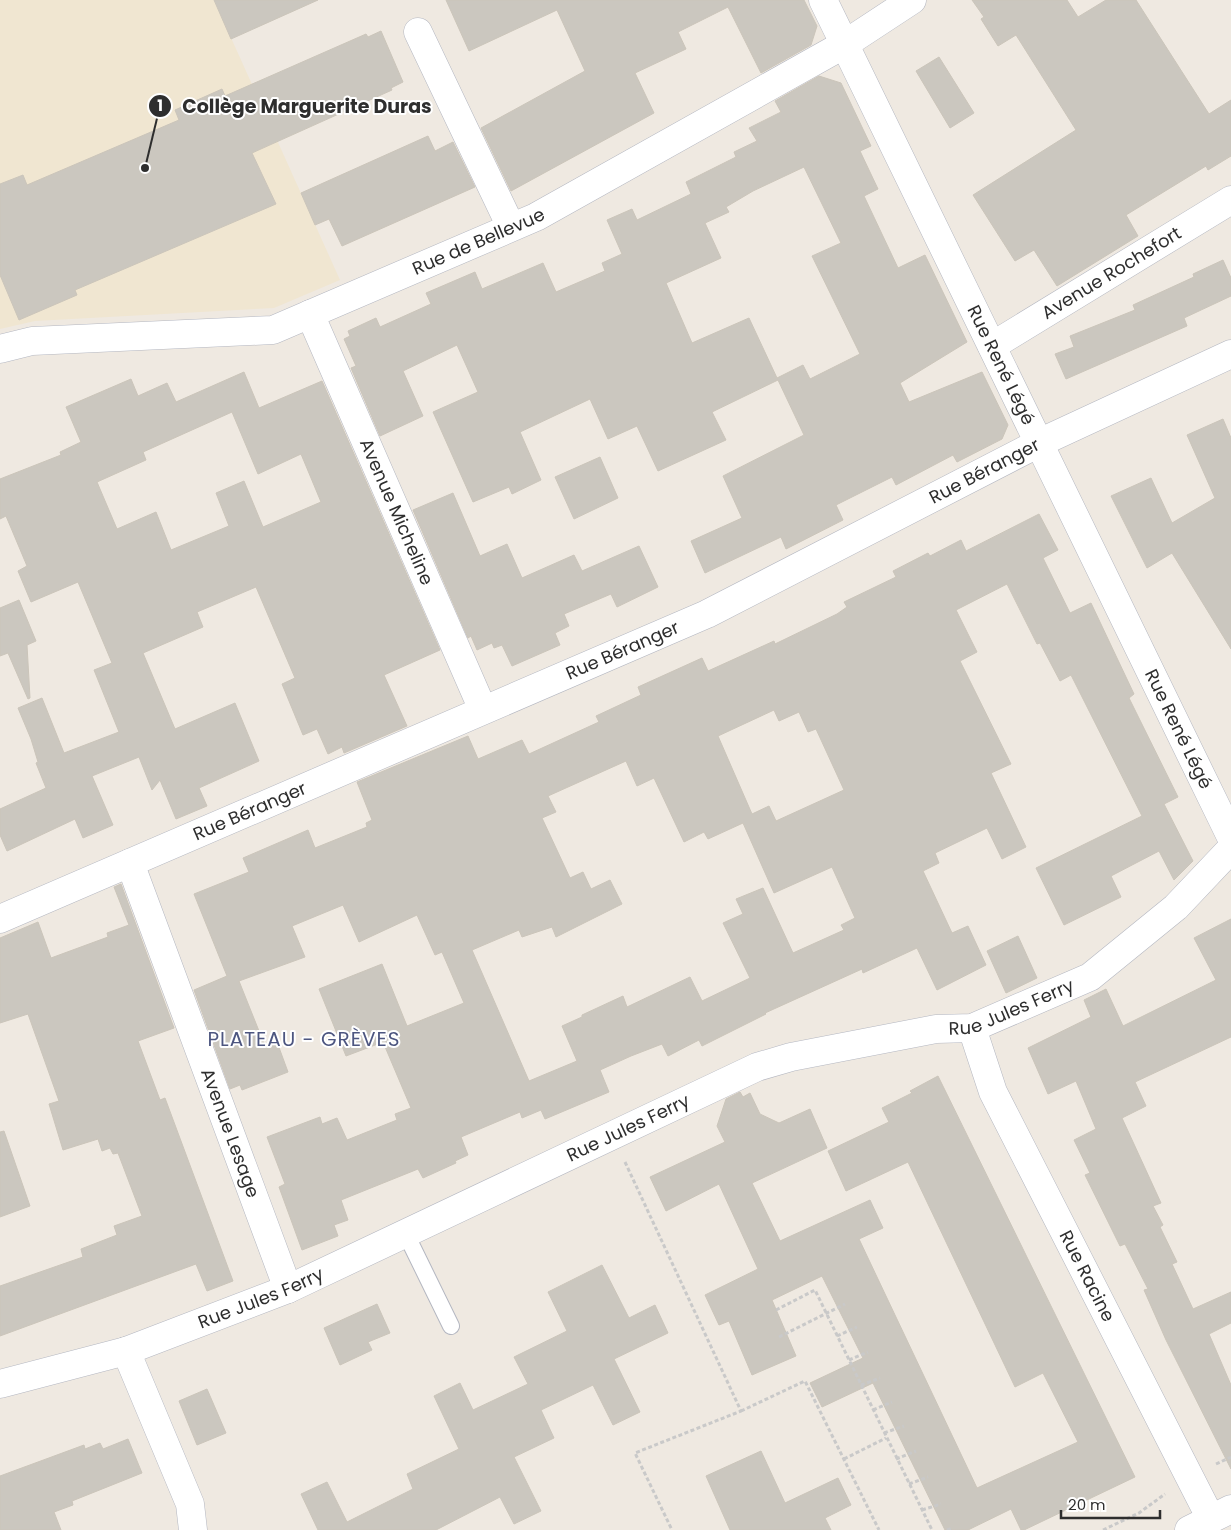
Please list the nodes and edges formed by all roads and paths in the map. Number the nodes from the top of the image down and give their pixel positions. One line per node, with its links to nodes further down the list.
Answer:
1 (823, 0): 4 (street, Rue René Légé)
2 (912, 0): 4 (street, Rue de Bellevue)
3 (418, 32): 6 (street)
4 (845, 44): 6 (street, Rue de Bellevue); 8 (street, Rue René Légé)
5 (1231, 200): 8 (street, Avenue Rochefort)
6 (511, 227): 7 (street, Rue de Bellevue)
7 (310, 314): 9 (street, Rue de Bellevue); 12 (street, Avenue Micheline)
8 (992, 346): 11 (street, Rue René Légé)
9 (0, 349)
10 (1231, 354): 11 (street, Rue Béranger)
11 (1039, 443): 12 (street, Rue Béranger); 13 (street, Rue René Légé)
12 (483, 710): 15 (street, Rue Béranger)
13 (1231, 837)
14 (1231, 849): 17 (street, Rue Jules Ferry)
15 (130, 864): 16 (street, Rue Béranger); 20 (street, Avenue Lesage)
16 (0, 919)
17 (972, 1028): 18 (street, Rue Jules Ferry); 47 (street, Rue Racine)
18 (612, 1134): 19 (street, Rue Jules Ferry); 36 (path)
19 (406, 1234): 20 (street, Rue Jules Ferry); 24 (lane)
20 (288, 1289): 28 (street, Rue Jules Ferry)
21 (845, 1304): 23 (path)
22 (776, 1310): 23 (path)
23 (827, 1314): 26 (path); 27 (path)
24 (451, 1326)
25 (857, 1327): 26 (path)
26 (837, 1336): 30 (path)
27 (779, 1337)
28 (126, 1351): 32 (street, Rue Jules Ferry); 49 (street)
29 (868, 1352): 30 (path)
30 (849, 1360): 33 (path)
31 (880, 1378): 33 (path)
32 (0, 1384)
33 (861, 1385): 35 (path)
34 (892, 1402): 35 (path)
35 (873, 1410): 38 (path)
36 (741, 1411): 41 (path); 50 (path)
37 (904, 1426): 38 (path)
38 (884, 1433): 39 (path)
39 (886, 1438): 41 (path); 42 (path)
40 (916, 1451): 42 (path)
41 (844, 1458): 51 (path)
42 (896, 1459): 44 (path)
43 (928, 1477): 44 (path)
44 (909, 1484): 46 (path)
45 (941, 1504): 46 (path)
46 (922, 1510): 52 (path)
47 (1210, 1519)
48 (953, 1528): 53 (path)
49 (193, 1530)
50 (672, 1530)
51 (879, 1530)
52 (932, 1530)
53 (947, 1530)

